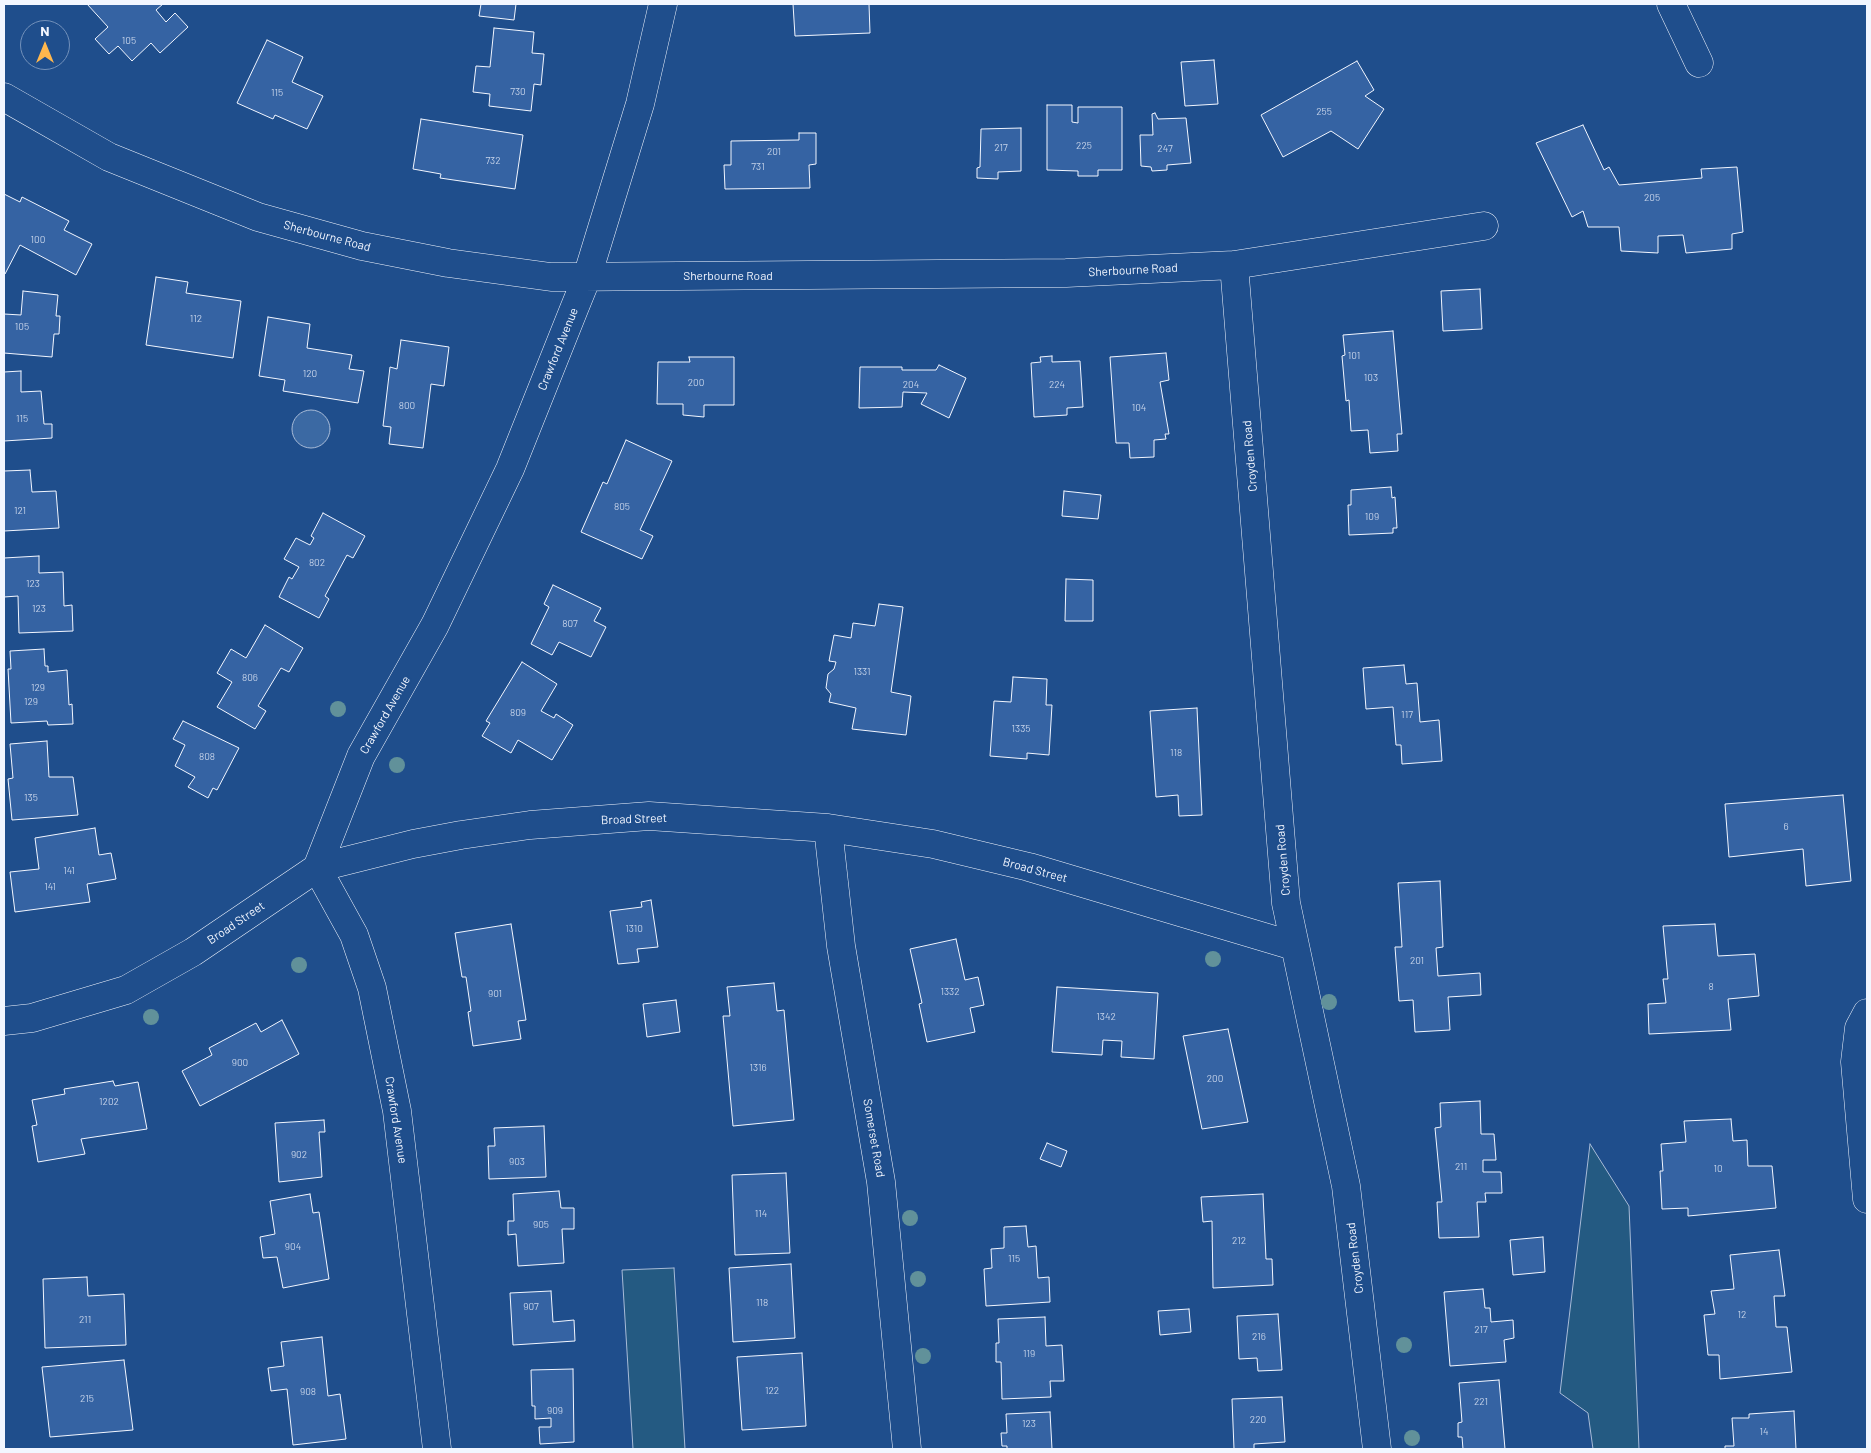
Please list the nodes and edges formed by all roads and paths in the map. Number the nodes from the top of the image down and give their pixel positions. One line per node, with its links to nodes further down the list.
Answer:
1 (663, 4): 7 (street, Crawford Avenue)
2 (1671, 4): 3 (street)
3 (1699, 63)
4 (4, 97): 7 (street, Sherbourne Road)
5 (1484, 226): 6 (street, Sherbourne Road)
6 (1234, 265): 7 (street, Sherbourne Road); 10 (street, Croyden Road)
7 (587, 277): 9 (street, Crawford Avenue)
8 (828, 828): 9 (street, Broad Street); 10 (street, Broad Street); 15 (street, Somerset Road)
9 (317, 868): 12 (street, Broad Street); 14 (street, Crawford Avenue)
10 (1294, 946): 16 (street, Croyden Road)
11 (1867, 1013): 13 (street)
12 (4, 1021)
13 (1867, 1199)
14 (437, 1449)
15 (907, 1449)
16 (1377, 1449)

